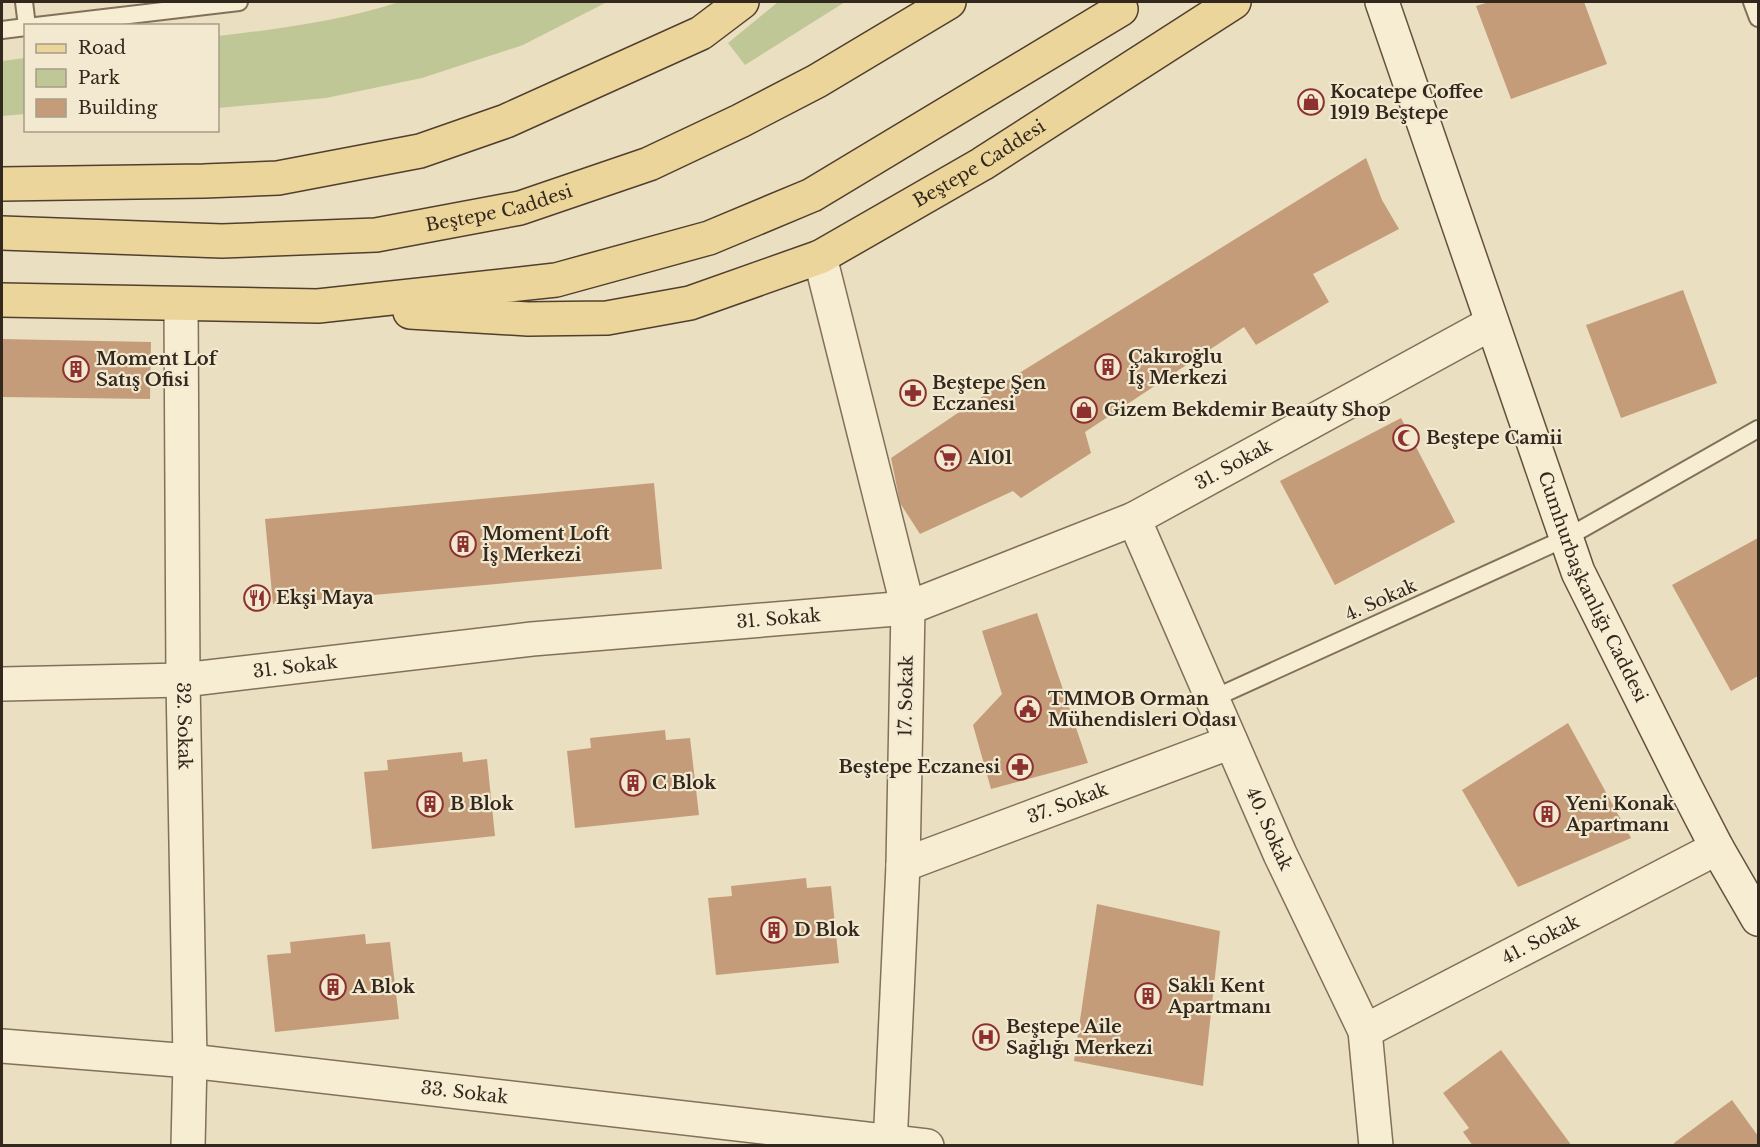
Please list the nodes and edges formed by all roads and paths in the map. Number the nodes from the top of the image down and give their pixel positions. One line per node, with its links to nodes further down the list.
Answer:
1 (24, 2): 11 (lane)
2 (239, 2): 12 (lane)
3 (742, 2): 16 (main road)
4 (949, 2): 17 (main road, Beştepe Caddesi)
5 (1206, 2): 15 (main road)
6 (1234, 2): 15 (main road, Beştepe Caddesi)
7 (1382, 2): 22 (street, Cumhurbaşkanlığı Caddesi)
8 (1752, 2): 10 (lane)
9 (1120, 9): 21 (main road, Beştepe Caddesi)
10 (1758, 18)
11 (26, 24)
12 (53, 24)
13 (24, 26): 14 (lane)
14 (2, 30)
15 (1181, 36): 18 (main road, Beştepe Caddesi)
16 (2, 184)
17 (2, 233)
18 (820, 257): 21 (main road, Beştepe Caddesi); 26 (street, 17. Sokak)
19 (2, 300): 20 (main road, Beştepe Caddesi)
20 (182, 304): 21 (main road, Beştepe Caddesi); 27 (street, 32. Sokak)
21 (318, 306)
22 (1492, 323): 24 (street, 31. Sokak); 25 (street, Cumhurbaşkanlığı Caddesi)
23 (1758, 429): 25 (lane, 4. Sokak)
24 (1134, 519): 26 (street, 31. Sokak); 29 (street, 40. Sokak)
25 (1566, 538): 29 (lane, 4. Sokak); 31 (street, Cumhurbaşkanlığı Caddesi)
26 (908, 608): 27 (street, 31. Sokak); 32 (street, 17. Sokak)
27 (183, 680): 28 (street, 31. Sokak); 36 (street, 32. Sokak)
28 (2, 684)
29 (1212, 699): 30 (street, 40. Sokak)
30 (1231, 742): 32 (street, 37. Sokak); 34 (street, 40. Sokak)
31 (1718, 848): 33 (street, Cumhurbaşkanlığı Caddesi); 34 (street, 41. Sokak)
32 (903, 865): 37 (street, 17. Sokak)
33 (1758, 920)
34 (1365, 1031): 40 (street, 40. Sokak)
35 (2, 1046): 36 (street, 33. Sokak)
36 (190, 1061): 37 (street, 33. Sokak); 38 (street, 32. Sokak)
37 (890, 1143): 39 (street, 33. Sokak)
38 (188, 1146)
39 (927, 1146)
40 (1376, 1146)

